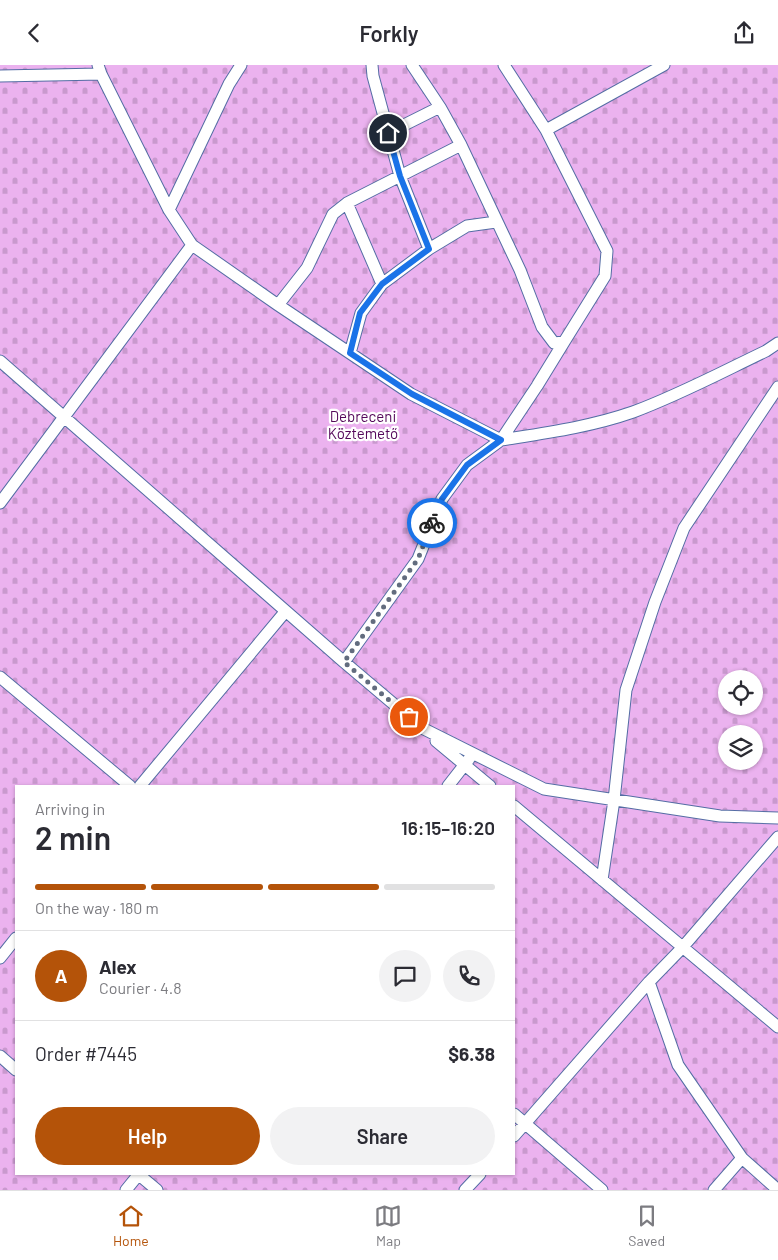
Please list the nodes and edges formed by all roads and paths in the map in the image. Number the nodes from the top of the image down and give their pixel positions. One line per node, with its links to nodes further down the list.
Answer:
1 (241, 65): 14 (lane)
2 (372, 65): 10 (lane)
3 (412, 65): 8 (lane)
4 (504, 65): 9 (lane)
5 (664, 65): 9 (lane)
6 (100, 69): 7 (lane); 14 (lane)
7 (0, 75)
8 (440, 107): 10 (lane); 11 (lane)
9 (546, 130): 20 (lane)
10 (388, 133): 12 (lane)
11 (461, 145): 12 (lane); 15 (lane)
12 (400, 176): 13 (lane); 17 (lane)
13 (347, 203): 18 (lane); 19 (lane)
14 (169, 210): 16 (lane)
15 (496, 222): 17 (lane); 20 (lane)
16 (192, 245): 19 (lane); 25 (lane)
17 (429, 249): 18 (lane)
18 (382, 284): 22 (lane)
19 (278, 305): 22 (lane)
20 (564, 342): 26 (lane)
21 (778, 343): 26 (lane)
22 (350, 353): 26 (lane)
23 (0, 361): 25 (lane)
24 (778, 387): 38 (lane)
25 (63, 418): 27 (lane); 28 (lane)
26 (501, 440): 29 (lane)
27 (0, 503)
28 (285, 612): 29 (lane); 35 (lane)
29 (344, 662): 31 (lane)
30 (0, 677): 34 (lane)
31 (422, 728): 32 (lane); 33 (lane)
32 (474, 754): 33 (lane); 38 (lane)
33 (465, 765): 36 (lane); 37 (lane)
34 (129, 785)
35 (141, 785)
36 (449, 785)
37 (489, 785)
38 (614, 800): 40 (lane); 42 (lane)
39 (515, 807): 42 (lane)
40 (778, 818)
41 (778, 837): 44 (lane)
42 (602, 880): 44 (lane)
43 (15, 939): 45 (lane)
44 (682, 948): 46 (lane); 47 (lane)
45 (0, 958)
46 (649, 982): 51 (lane); 53 (lane)
47 (778, 1027)
48 (0, 1056): 49 (lane)
49 (15, 1069)
50 (515, 1115): 51 (lane)
51 (525, 1123): 52 (lane); 60 (lane)
52 (515, 1135)
53 (742, 1158): 61 (lane); 62 (lane)
54 (137, 1175): 57 (lane)
55 (139, 1175): 58 (lane)
56 (479, 1175): 59 (lane)
57 (126, 1190)
58 (157, 1190)
59 (465, 1190)
60 (602, 1190)
61 (714, 1190)
62 (778, 1190)

